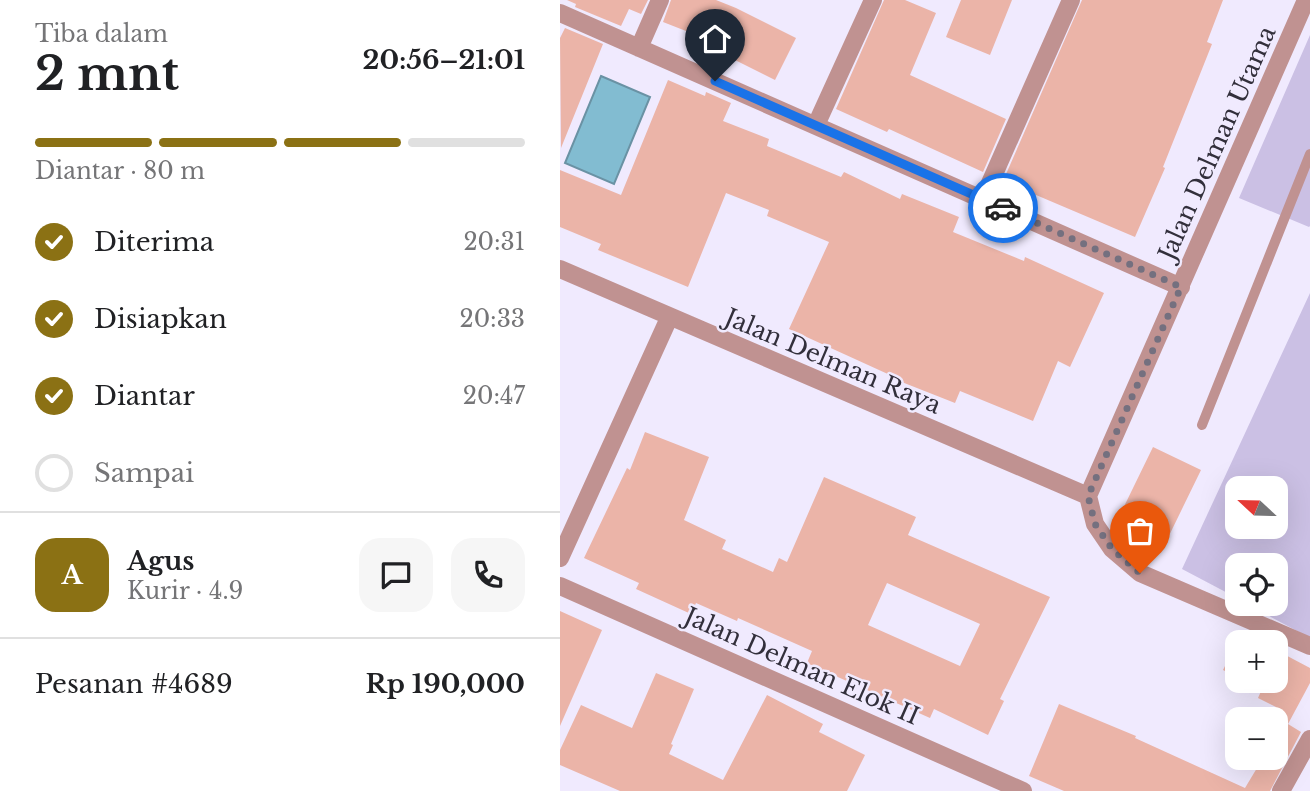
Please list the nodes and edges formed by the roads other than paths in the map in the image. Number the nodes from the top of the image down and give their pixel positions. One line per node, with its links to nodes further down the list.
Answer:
1 (660, 0): 6 (street)
2 (873, 0): 7 (street)
3 (1071, 0): 9 (street)
4 (1306, 0): 11 (street, Jalan Delman Utama)
5 (560, 13): 6 (street)
6 (639, 48): 7 (street)
7 (817, 125): 9 (street)
8 (1310, 155): 13 (lane)
9 (983, 199): 11 (street)
10 (560, 269): 12 (street, Jalan Delman Raya)
11 (1181, 287): 14 (street, Jalan Delman Utama)
12 (669, 318): 14 (street, Jalan Delman Raya); 15 (street)
13 (1202, 425)
14 (1088, 496): 17 (street)
15 (560, 558)
16 (560, 586): 19 (street, Jalan Delman Elok II)
17 (1310, 646)
18 (1310, 739): 20 (street)
19 (1023, 791)
20 (1282, 791)

